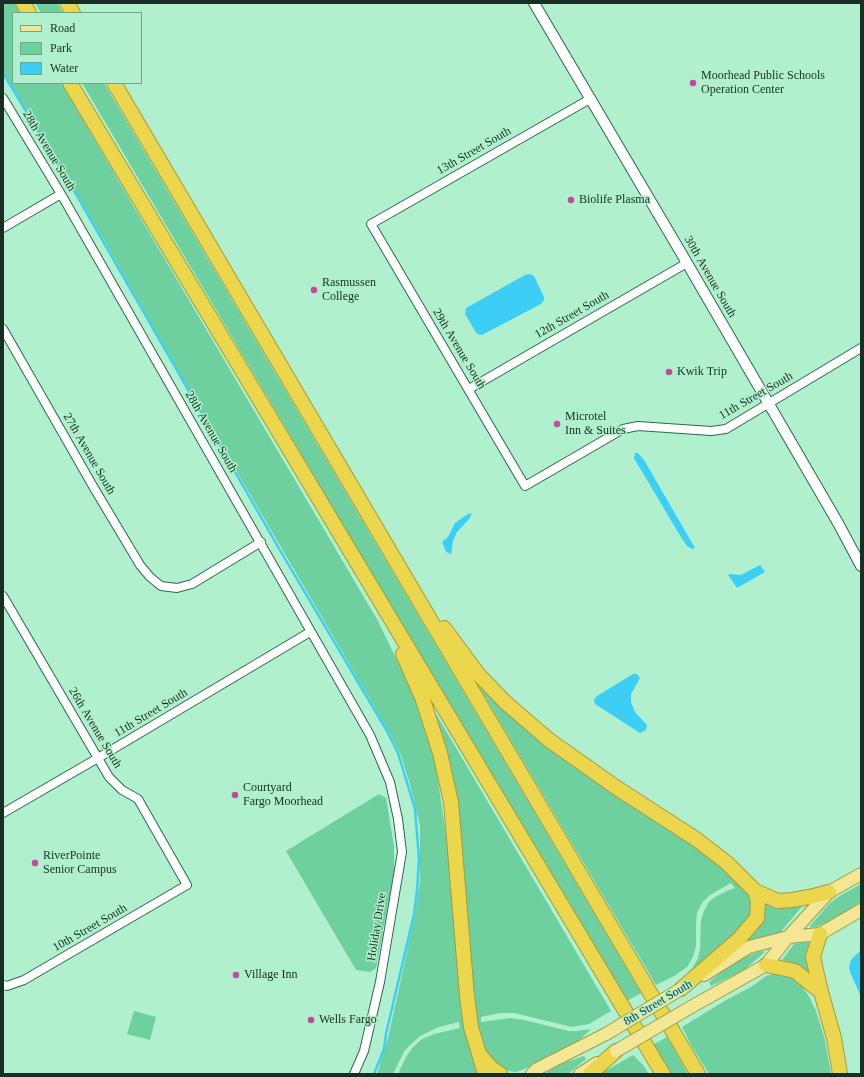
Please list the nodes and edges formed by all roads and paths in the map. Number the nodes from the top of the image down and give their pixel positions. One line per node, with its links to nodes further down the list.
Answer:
1 (23, 3): 4 (highway)
2 (67, 3): 5 (highway)
3 (534, 3): 9 (street, 30th Avenue South)
4 (28, 12)
5 (72, 12)
6 (71, 84): 23 (highway)
7 (115, 84): 20 (highway)
8 (3, 98): 10 (street, 28th Avenue South)
9 (590, 99): 11 (street, 13th Street South); 13 (street, 30th Avenue South)
10 (61, 194): 12 (street); 19 (street, 28th Avenue South)
11 (371, 224): 16 (street, 29th Avenue South)
12 (3, 228)
13 (687, 263): 16 (street, 12th Street South); 17 (street, 30th Avenue South)
14 (3, 329): 19 (street, 27th Avenue South)
15 (861, 348): 17 (street, 11th Street South)
16 (469, 389): 18 (street, 29th Avenue South)
17 (768, 404): 18 (street, 11th Street South); 21 (street, 30th Avenue South)
18 (525, 486)
19 (261, 542): 24 (street, 28th Avenue South)
20 (388, 549): 30 (highway); 48 (highway)
21 (861, 566)
22 (3, 596): 25 (street, 26th Avenue South)
23 (391, 619): 40 (highway); 47 (highway)
24 (310, 632): 25 (street, 11th Street South); 26 (street, 28th Avenue South)
25 (98, 758): 27 (street, 11th Street South); 29 (street, 26th Avenue South)
26 (390, 782): 41 (street, Holiday Drive)
27 (3, 813)
28 (861, 874): 31 (main road, 8th Street South)
29 (187, 885): 36 (street, 10th Street South)
30 (755, 891): 31 (highway); 37 (highway)
31 (829, 892): 34 (main road, 8th Street South)
32 (861, 910): 33 (main road, 8th Street South)
33 (820, 934): 34 (main road, 8th Street South); 38 (highway)
34 (788, 937): 35 (main road, 8th Street South); 37 (main road, 8th Street South)
35 (766, 965): 38 (highway); 39 (main road, 8th Street South, bridge)
36 (3, 985)
37 (681, 990): 44 (main road, 8th Street South, bridge)
38 (821, 992): 49 (highway)
39 (616, 1050): 45 (main road, 8th Street South); 46 (highway)
40 (481, 1056): 42 (highway); 43 (highway)
41 (354, 1074)
42 (485, 1074)
43 (500, 1074)
44 (532, 1074)
45 (580, 1074)
46 (590, 1074)
47 (663, 1074)
48 (698, 1074)
49 (840, 1074)

